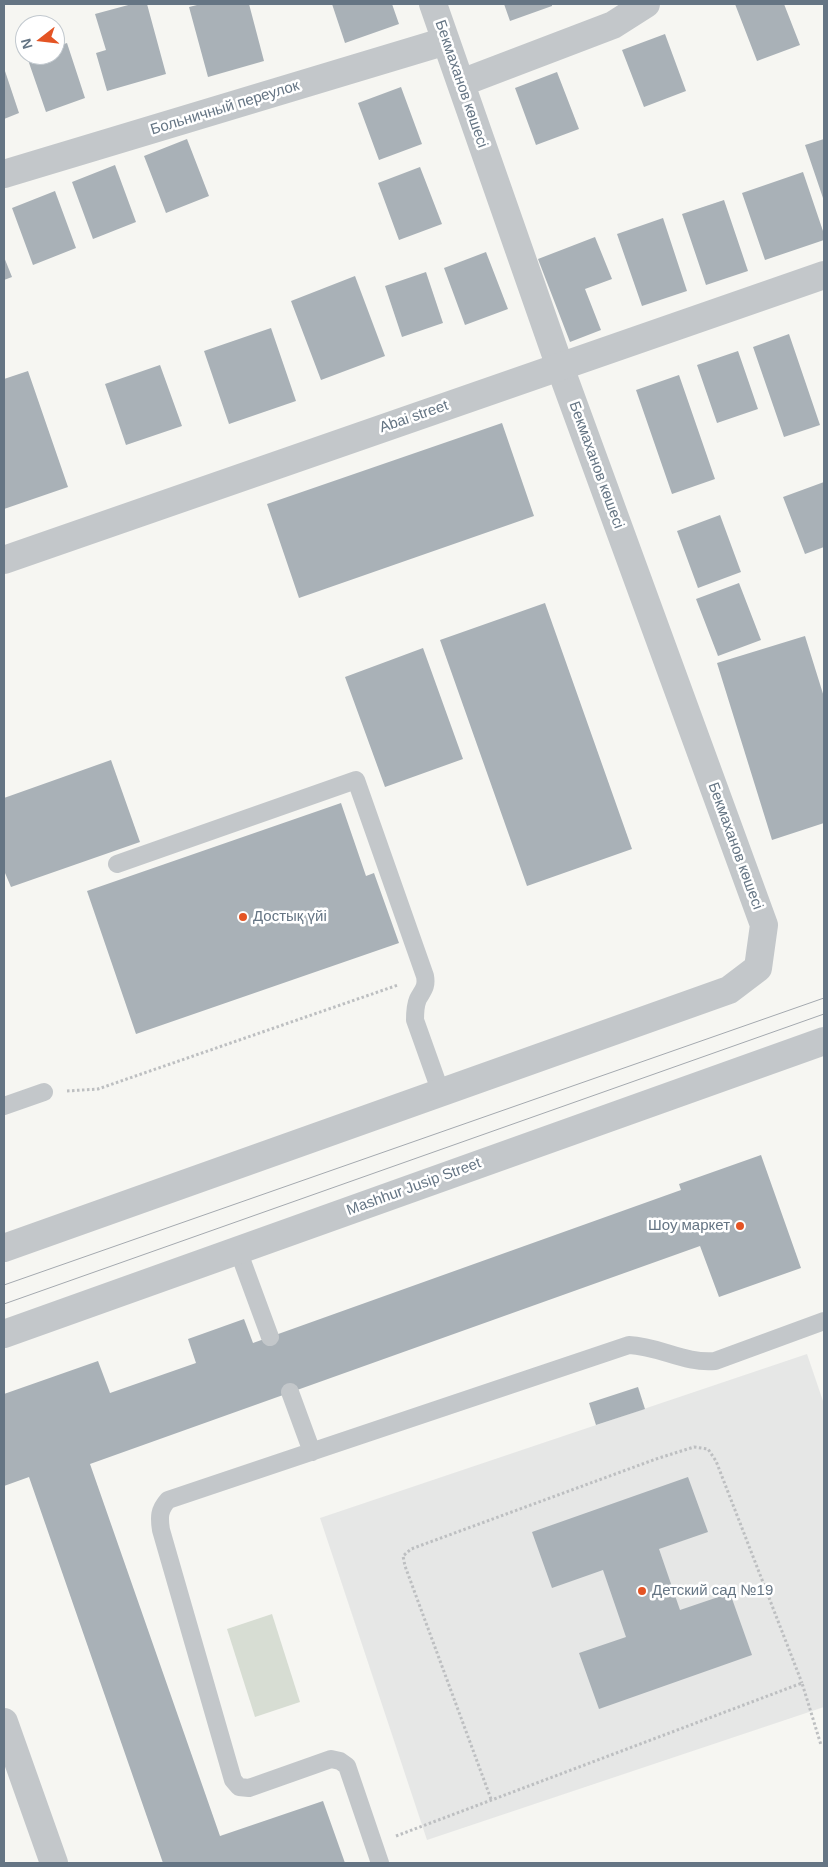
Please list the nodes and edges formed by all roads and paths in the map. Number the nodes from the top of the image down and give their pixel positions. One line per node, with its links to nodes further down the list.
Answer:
1 (433, 4): 3 (street, Бекмаханов көшесі)
2 (646, 4): 4 (street)
3 (446, 41): 4 (street, Бекмаханов көшесі); 5 (street, Больничный переулок)
4 (461, 83): 7 (street, Бекмаханов көшесі)
5 (4, 174)
6 (824, 275): 7 (street, Abai street)
7 (560, 367): 8 (street, Abai street); 13 (street, Бекмаханов көшесі)
8 (4, 560)
9 (117, 864): 10 (lane)
10 (425, 976): 12 (path); 13 (lane)
11 (824, 1041): 16 (street, Mashhur Jusip Street)
12 (44, 1092): 14 (lane)
13 (441, 1093): 15 (street)
14 (4, 1106)
15 (4, 1248)
16 (238, 1250): 18 (street, Mashhur Jusip Street); 19 (lane)
17 (824, 1321): 21 (lane)
18 (4, 1334)
19 (270, 1337)
20 (290, 1392): 21 (lane)
21 (312, 1452): 26 (lane)
22 (802, 1683): 24 (path); 25 (path); 25 (path)
23 (4, 1722): 27 (street)
24 (821, 1745)
25 (491, 1799): 26 (path)
26 (374, 1844): 28 (lane)
27 (54, 1863)
28 (380, 1863)

